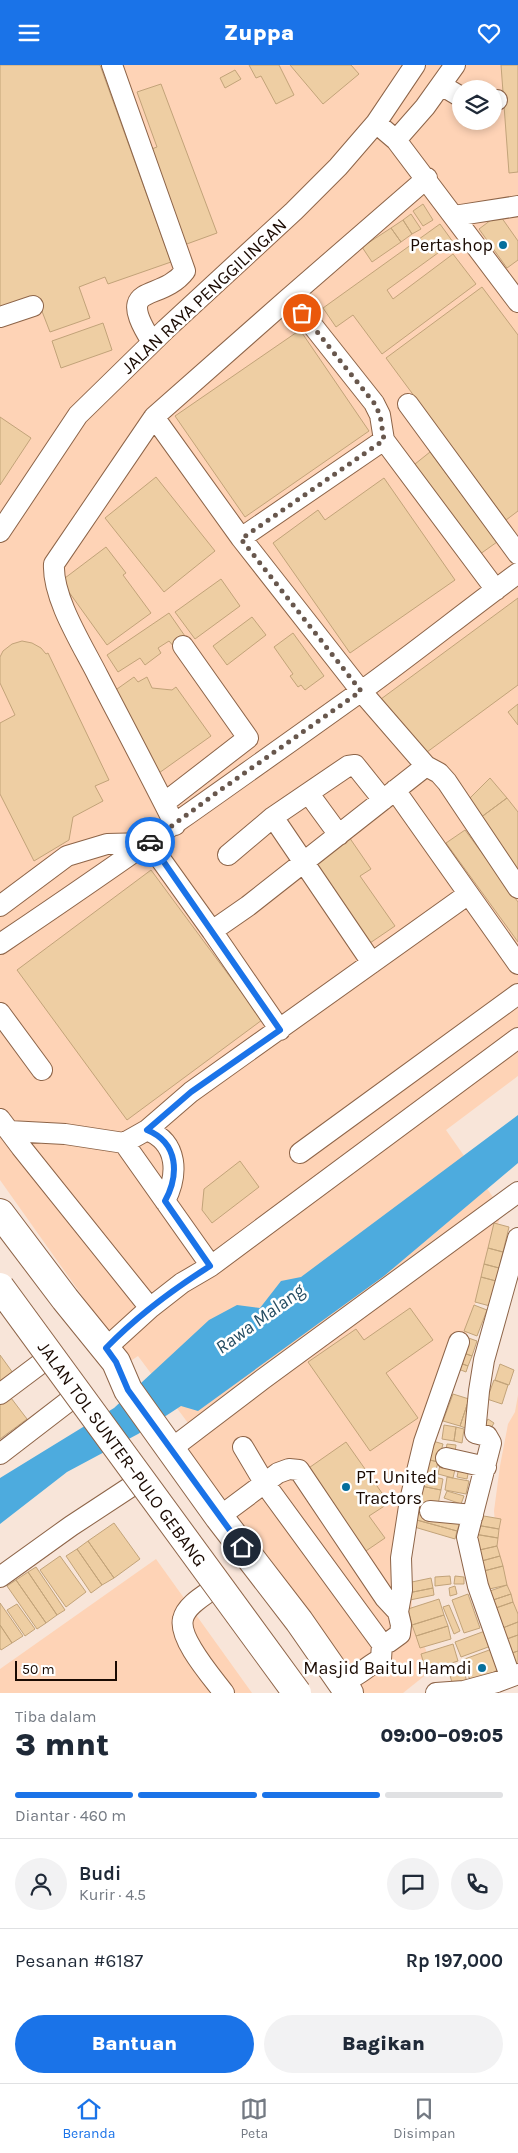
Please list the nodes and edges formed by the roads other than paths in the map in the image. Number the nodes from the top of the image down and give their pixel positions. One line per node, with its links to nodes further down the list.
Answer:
1 (112, 65): 15 (street)
2 (415, 65): 6 (street, JALAN RAYA PENGGILINGAN)
3 (455, 65): 4 (street)
4 (441, 85): 5 (street); 7 (street)
5 (452, 92)
6 (376, 123): 7 (street); 15 (street, JALAN RAYA PENGGILINGAN)
7 (396, 140): 8 (street)
8 (427, 178): 10 (street); 11 (street)
9 (518, 207): 10 (street)
10 (454, 216): 12 (street)
11 (290, 297): 17 (street); 18 (street)
12 (518, 302)
13 (33, 306): 14 (street)
14 (0, 317)
15 (152, 343): 19 (street, JALAN RAYA PENGGILINGAN)
16 (408, 403): 21 (street)
17 (154, 417): 20 (street); 29 (street)
18 (384, 440): 20 (street); 23 (street)
19 (0, 532)
20 (241, 539): 25 (street)
21 (518, 554)
22 (518, 573): 23 (street)
23 (496, 590): 25 (street)
24 (183, 645): 29 (street)
25 (361, 691): 26 (street); 31 (street)
26 (426, 766): 28 (street); 36 (street)
27 (309, 793): 28 (street); 30 (street); 32 (street)
28 (389, 795): 32 (street); 37 (street)
29 (164, 803): 31 (street)
30 (273, 817): 34 (street); 35 (street)
31 (176, 825): 33 (street)
32 (338, 835): 35 (street)
33 (149, 843): 38 (street); 39 (street); 40 (street)
34 (228, 855)
35 (303, 863): 39 (street); 41 (street)
36 (518, 887)
37 (468, 895): 41 (street); 42 (street)
38 (0, 906)
39 (212, 931): 45 (street)
40 (0, 944)
41 (372, 963): 45 (street)
42 (518, 964)
43 (518, 994): 51 (street)
44 (0, 1013): 47 (street)
45 (280, 1030): 49 (street)
46 (518, 1038): 59 (street)
47 (42, 1071)
48 (4, 1125): 50 (street); 62 (street)
49 (147, 1130): 50 (street); 53 (street)
50 (124, 1143): 53 (street)
51 (300, 1153)
52 (518, 1192): 68 (street)
53 (165, 1201): 59 (street)
54 (0, 1213): 64 (highway)
55 (0, 1227): 58 (highway, JALAN TOL SUNTER–PULO GEBANG)
56 (0, 1235): 58 (highway)
57 (518, 1238): 73 (street)
58 (24, 1261): 83 (highway, JALAN TOL SUNTER–PULO GEBANG)
59 (210, 1266): 62 (street)
60 (0, 1286): 67 (highway); 86 (highway, JALAN TOL SUNTER–PULO GEBANG, bridge)
61 (0, 1303): 65 (street)
62 (150, 1308): 64 (street)
63 (459, 1342): 80 (street)
64 (111, 1355): 68 (highway)
65 (44, 1361): 66 (street); 67 (street)
66 (0, 1394)
67 (80, 1405): 70 (street); 72 (highway, bridge)
68 (166, 1443): 76 (highway)
69 (243, 1447): 74 (street)
70 (0, 1454)
71 (446, 1458): 73 (street)
72 (126, 1464): 78 (street); 79 (highway)
73 (486, 1467): 77 (street)
74 (265, 1485): 76 (street); 80 (street); 81 (street)
75 (430, 1511): 77 (street)
76 (223, 1514): 83 (highway)
77 (473, 1515): 82 (street)
78 (0, 1577)
79 (216, 1587): 84 (street); 85 (highway)
80 (398, 1612): 81 (street)
81 (382, 1645): 83 (street)
82 (514, 1675): 87 (street)
83 (342, 1686)
84 (224, 1693)
85 (289, 1693)
86 (297, 1693)
87 (436, 1693)

